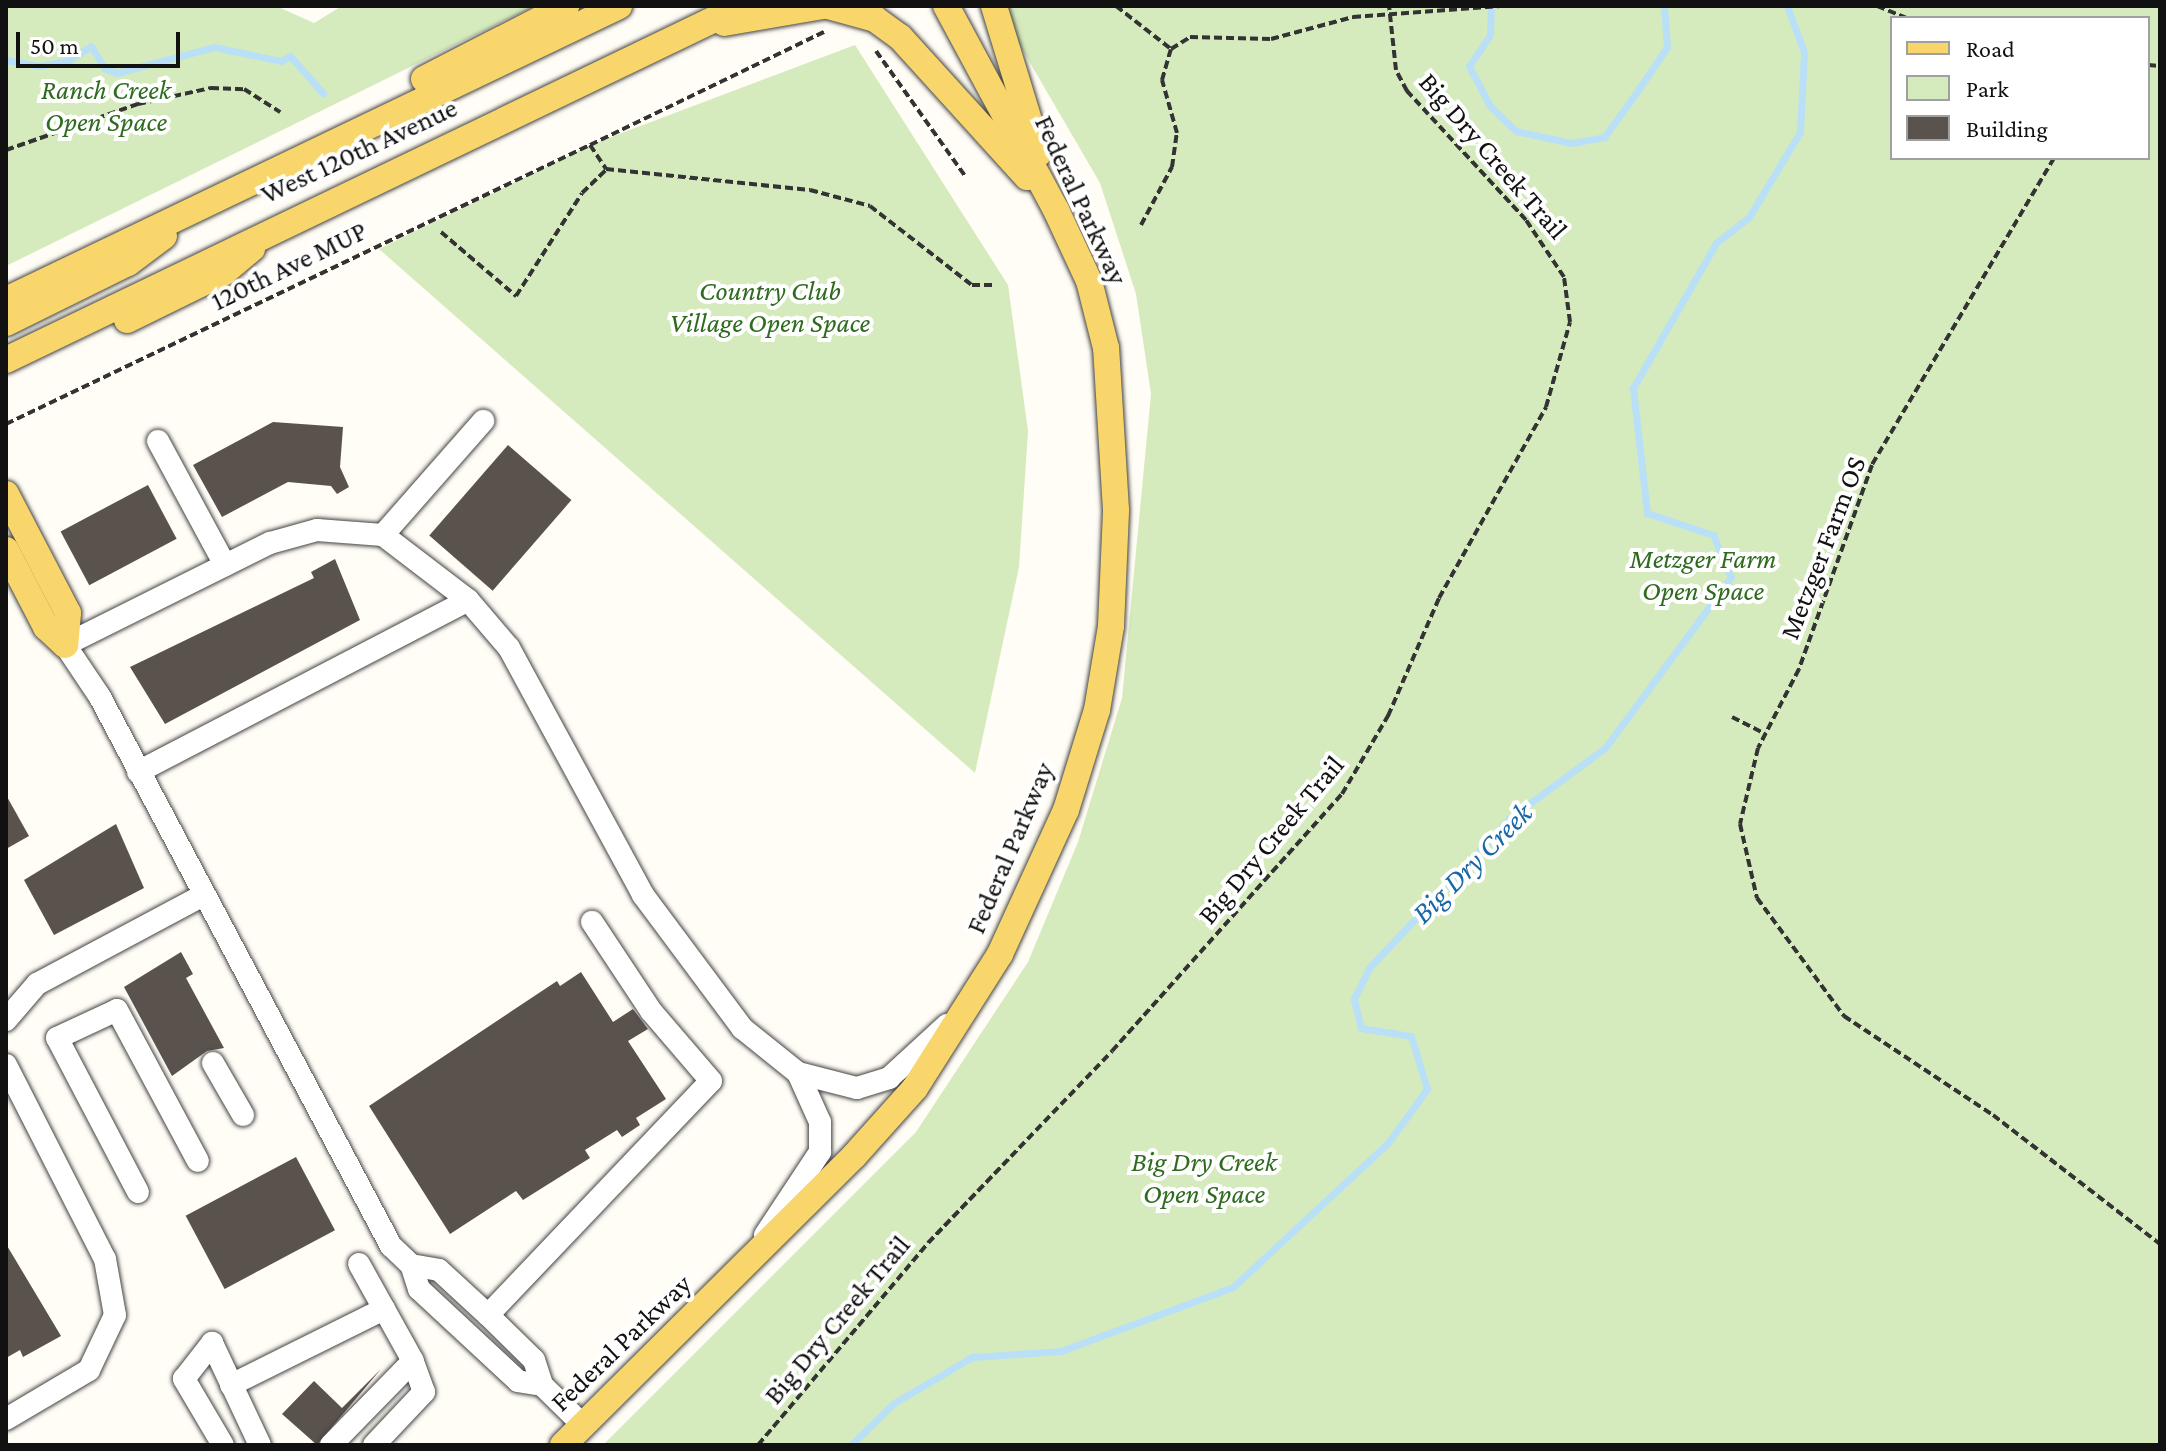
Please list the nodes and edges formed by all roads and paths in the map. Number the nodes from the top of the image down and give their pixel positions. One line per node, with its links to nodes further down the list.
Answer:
1 (566, 6): 20 (main road)
2 (619, 6): 20 (main road, West 120th Avenue)
3 (742, 6): 13 (main road, West 120th Avenue)
4 (825, 6): 13 (main road); 25 (main road)
5 (946, 6): 25 (main road, Federal Parkway)
6 (994, 6): 25 (main road)
7 (1116, 6): 16 (path)
8 (1389, 6): 11 (path, Big Dry Creek Trail)
9 (1501, 6): 11 (path)
10 (1877, 6): 12 (path)
11 (1389, 15): 16 (path); 72 (path, Big Dry Creek Trail)
12 (1901, 16)
13 (693, 29): 26 (main road, West 120th Avenue)
14 (836, 33): 18 (path, 120th Ave MUP)
15 (867, 43): 23 (path)
16 (1171, 49): 27 (path)
17 (280, 112): 19 (path)
18 (590, 145): 22 (path); 35 (path, 120th Ave MUP)
19 (6, 150)
20 (294, 159): 24 (main road, West 120th Avenue)
21 (2053, 160): 44 (path, Metzger Farm OS)
22 (606, 169): 28 (path); 29 (path)
23 (965, 176)
24 (208, 202): 30 (main road, West 120th Avenue); 31 (main road)
25 (1056, 210): 48 (main road, Federal Parkway)
26 (289, 219): 32 (main road, West 120th Avenue); 33 (main road)
27 (1141, 225)
28 (441, 232)
29 (995, 285)
30 (6, 300)
31 (6, 323)
32 (6, 360)
33 (6, 381)
34 (483, 421): 38 (street)
35 (6, 424)
36 (158, 441): 40 (street)
37 (6, 494): 42 (main road)
38 (383, 535): 40 (street); 41 (street)
39 (6, 550): 42 (main road)
40 (225, 565): 42 (street)
41 (468, 600): 45 (street); 52 (street)
42 (65, 645): 45 (street)
43 (1732, 717): 44 (path)
44 (1765, 734): 56 (path, Metzger Farm OS)
45 (138, 772): 46 (street)
46 (202, 896): 49 (street); 58 (street)
47 (592, 922): 61 (street)
48 (973, 999): 52 (street); 59 (main road, Federal Parkway)
49 (6, 1020)
50 (213, 1063): 53 (street)
51 (6, 1065): 65 (street)
52 (798, 1073): 59 (street)
53 (243, 1115)
54 (198, 1161): 55 (street)
55 (138, 1192)
56 (2160, 1244)
57 (359, 1264): 60 (street)
58 (411, 1265): 61 (street); 64 (street)
59 (744, 1266): 66 (main road, Federal Parkway)
60 (384, 1309): 62 (street); 63 (street)
61 (488, 1315): 64 (street)
62 (413, 1361): 69 (street); 70 (street)
63 (231, 1385): 67 (street); 68 (street)
64 (542, 1385): 66 (street)
65 (6, 1419)
66 (583, 1425): 71 (main road, Federal Parkway)
67 (223, 1445)
68 (260, 1445)
69 (331, 1445)
70 (374, 1445)
71 (563, 1445)
72 (758, 1445)

